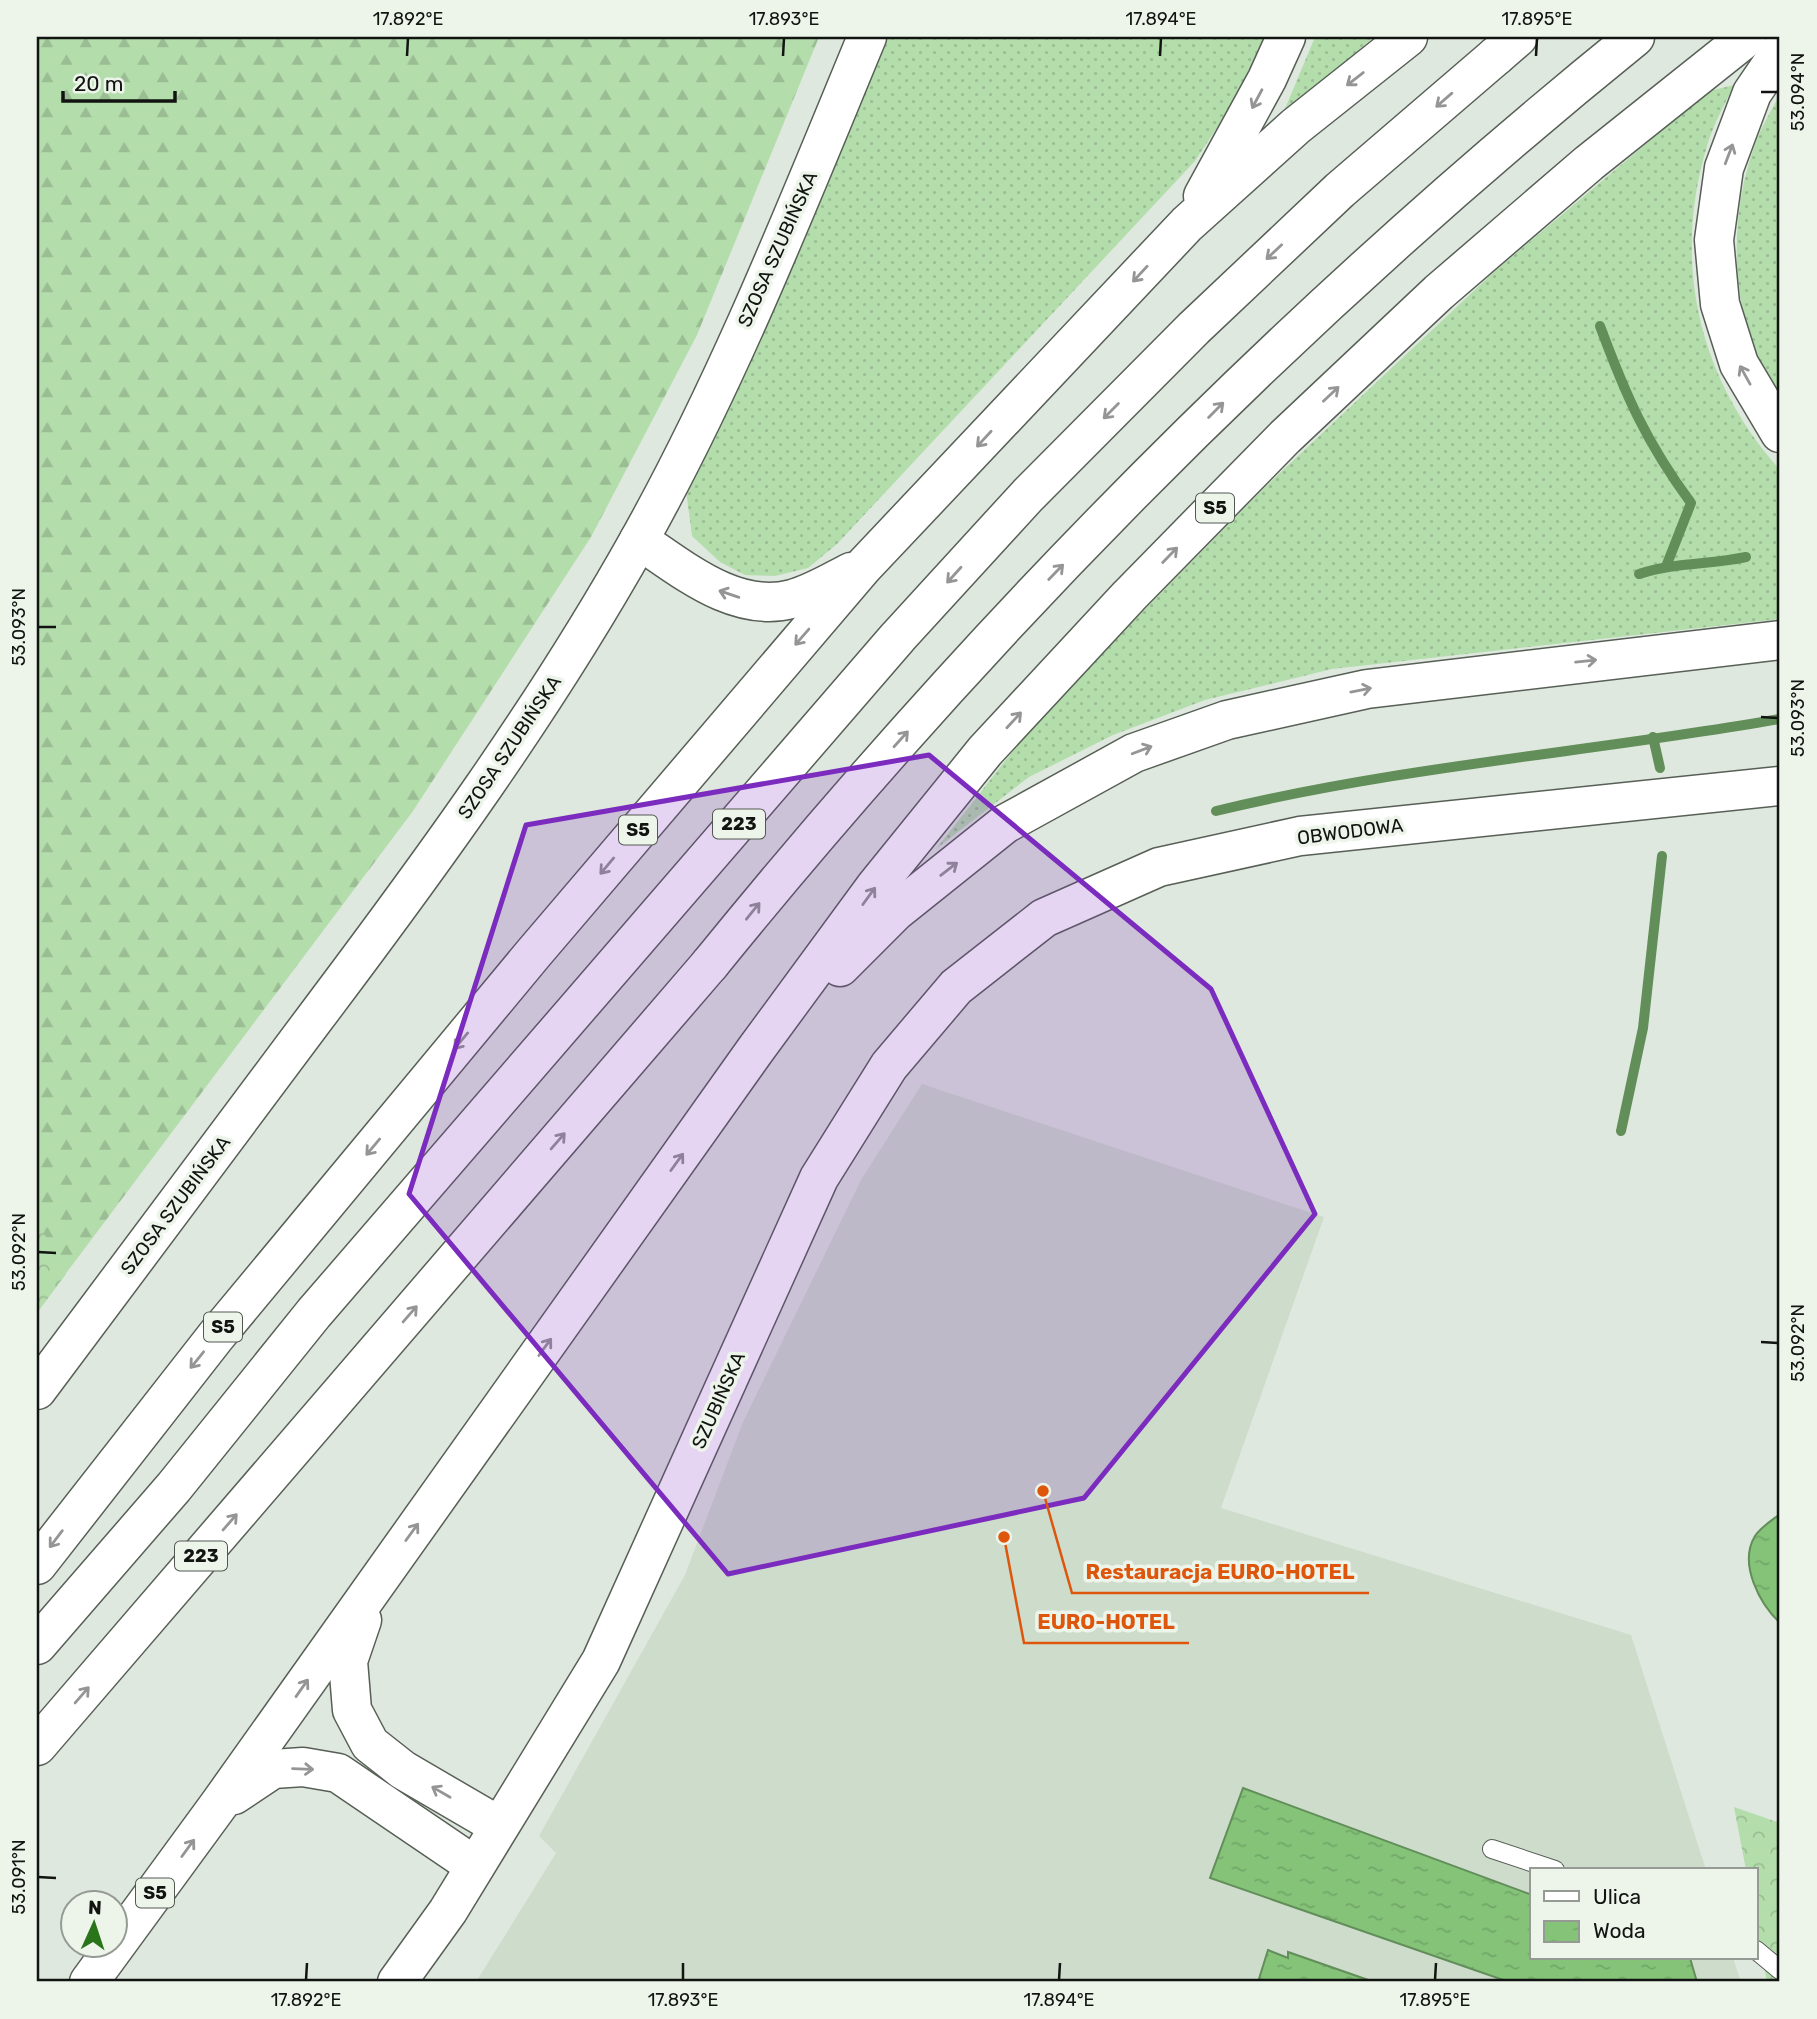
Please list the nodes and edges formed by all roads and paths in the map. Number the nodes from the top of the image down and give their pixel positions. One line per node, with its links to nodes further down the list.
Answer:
1 (867, 37): 10 (main road, SZOSA SZUBIŃSKA)
2 (1286, 37): 8 (main road, S5, one-way to 8)
3 (1408, 37): 8 (main road, one-way to 8)
4 (1635, 37): 20 (main road, 223, one-way to 4)
5 (1746, 37): 15 (main road, S5, one-way to 5)
6 (1507, 46): 19 (main road, 223, one-way to 19)
7 (1780, 52): 9 (main road, one-way to 7)
8 (1187, 224): 11 (main road, S5, one-way to 11)
9 (1780, 433)
10 (639, 540): 11 (main road, one-way to 10); 16 (main road, SZOSA SZUBIŃSKA)
11 (863, 567): 17 (main road, S5, one-way to 17)
12 (1780, 640): 15 (main road, one-way to 12)
13 (1780, 786): 14 (main road, OBWODOWA)
14 (956, 987): 22 (main road, SZUBIŃSKA)
15 (756, 1049): 18 (main road, S5, one-way to 15)
16 (37, 1390)
17 (37, 1565)
18 (373, 1588): 21 (main road, S5, one-way to 18); 22 (main road, one-way to 18)
19 (37, 1645)
20 (37, 1746)
21 (220, 1803): 24 (main road, one-way to 24); 28 (main road, S5, one-way to 21)
22 (499, 1826): 24 (main road)
23 (1492, 1849): 25 (lane)
24 (475, 1866): 29 (main road)
25 (1549, 1868)
26 (1758, 1952): 27 (lane)
27 (1780, 1970)
28 (89, 1982)
29 (397, 1982)

